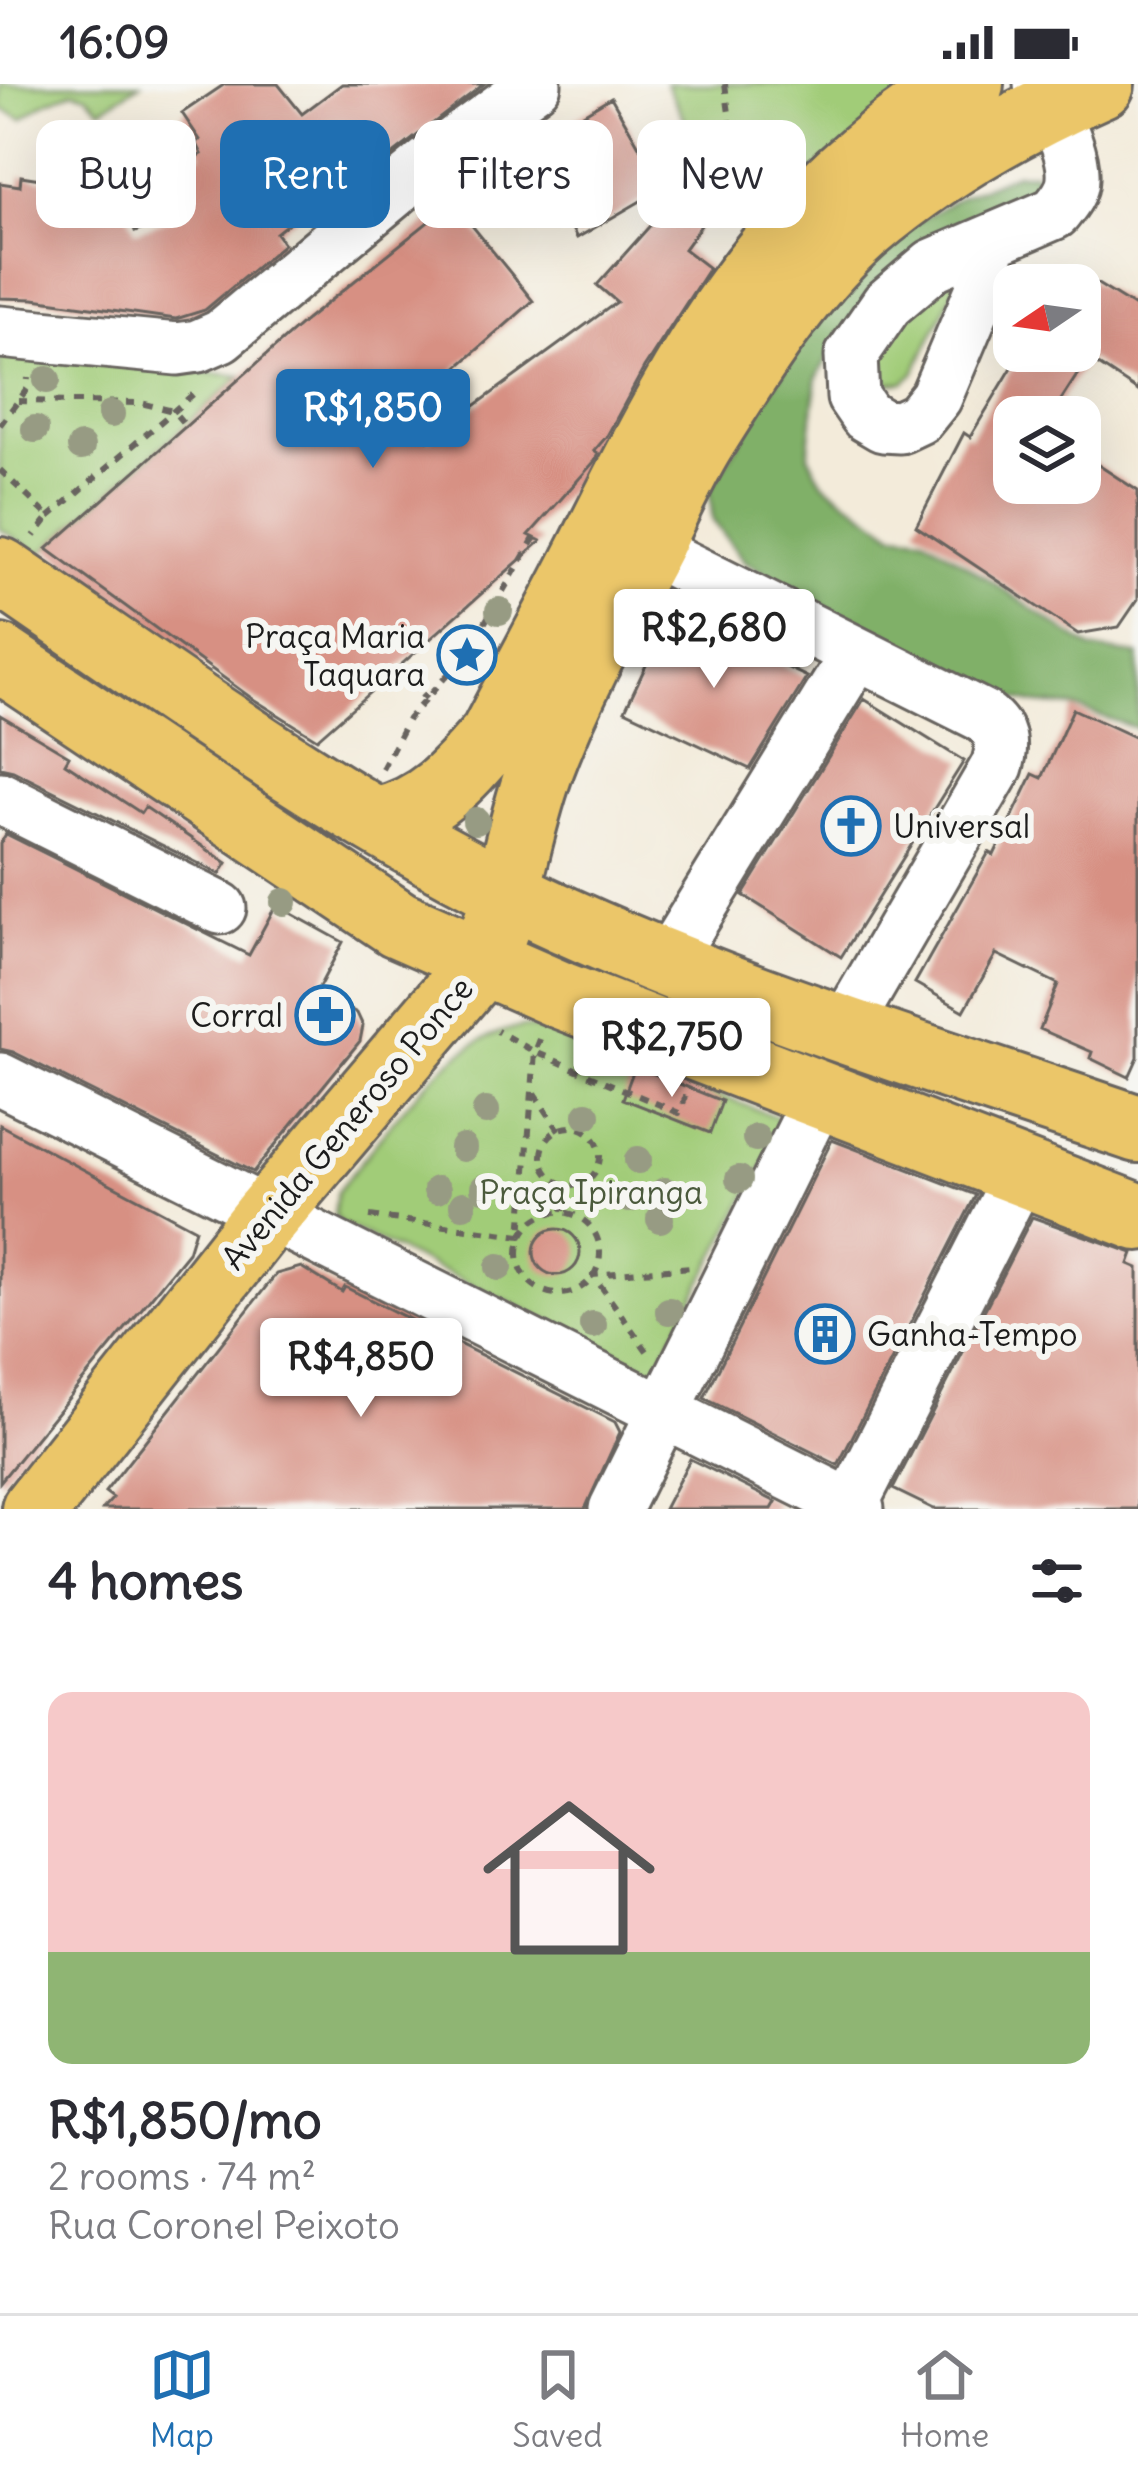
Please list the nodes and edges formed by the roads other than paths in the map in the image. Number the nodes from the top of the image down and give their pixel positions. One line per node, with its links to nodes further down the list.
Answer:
1 (535, 84): 5 (street)
2 (970, 84): 11 (main road)
3 (1063, 92): 4 (street); 6 (main road)
4 (989, 244)
5 (16, 333)
6 (647, 548): 8 (street); 12 (main road)
7 (2, 572): 11 (main road)
8 (857, 653): 14 (street); 16 (street)
9 (0, 658): 15 (main road)
10 (0, 798): 13 (street)
11 (379, 799): 12 (main road)
12 (513, 863): 14 (main road); 15 (main road)
13 (220, 908)
14 (667, 962): 16 (main road)
15 (481, 963): 18 (main road); 21 (main road, Avenida Generoso Ponce)
16 (844, 1029): 19 (main road)
17 (0, 1079): 21 (street)
18 (820, 1094): 20 (main road); 23 (street)
19 (1138, 1129)
20 (1022, 1173): 22 (main road); 24 (street)
21 (267, 1215): 23 (street); 25 (main road, Avenida Generoso Ponce)
22 (1138, 1217)
23 (663, 1390): 24 (street); 26 (street)
24 (854, 1507)
25 (35, 1509)
26 (615, 1509)

